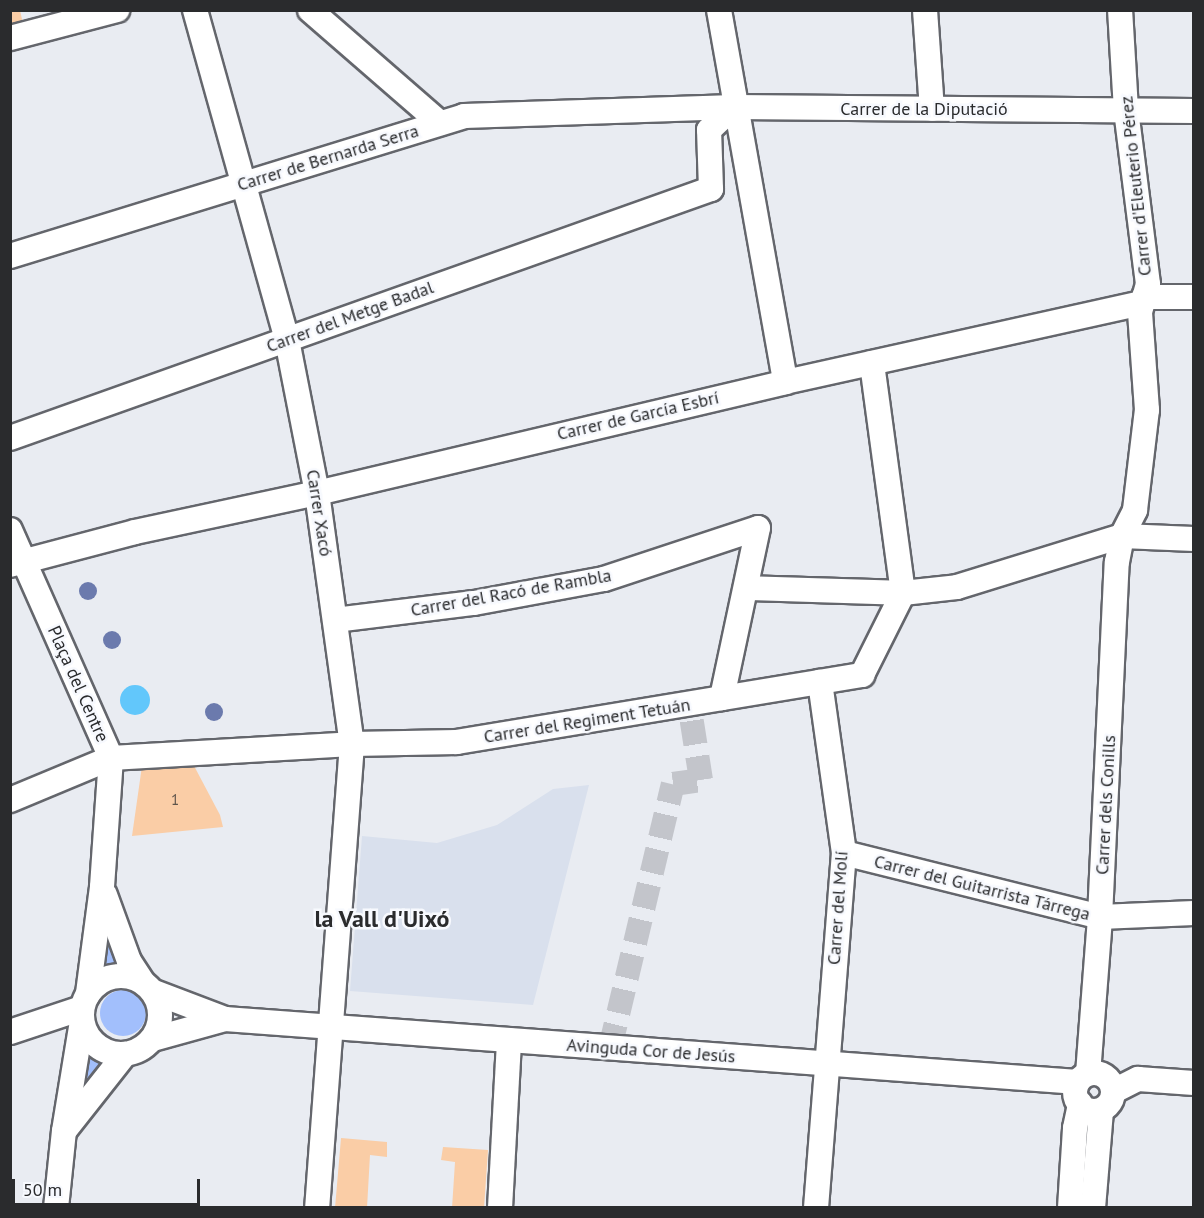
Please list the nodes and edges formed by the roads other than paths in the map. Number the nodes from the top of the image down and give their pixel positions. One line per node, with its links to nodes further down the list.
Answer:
1 (117, 10): 7 (street)
2 (195, 10): 14 (street, Carrer Xacó)
3 (310, 10): 13 (street)
4 (719, 10): 8 (street)
5 (925, 10): 9 (street)
6 (1120, 10): 11 (street, Carrer d'Eleuterio Pérez)
7 (10, 38)
8 (734, 107): 9 (street, Carrer de la Diputació); 10 (street, Carrer de la Diputació); 18 (street, Carrer del Metge Badal); 20 (street)
9 (932, 109): 11 (street, Carrer de la Diputació)
10 (655, 110): 13 (street, Carrer de Bernarda Serra)
11 (1126, 110): 12 (street, Carrer de la Diputació); 17 (street, Carrer d'Eleuterio Pérez)
12 (1194, 111)
13 (440, 123): 14 (street, Carrer de Bernarda Serra)
14 (244, 184): 15 (street, Carrer de Bernarda Serra); 18 (street, Carrer Xacó)
15 (10, 256)
16 (1194, 297): 17 (street, Carrer de García Esbrí)
17 (1143, 300): 19 (street, Carrer de García Esbrí); 24 (street, Carrer d'Eleuterio Pérez)
18 (287, 340): 21 (street, Carrer del Metge Badal); 22 (street, Carrer Xacó)
19 (872, 363): 20 (street, Carrer de García Esbrí); 28 (street)
20 (785, 382): 22 (street, Carrer de García Esbrí)
21 (10, 438)
22 (317, 493): 26 (street, Carrer de García Esbrí); 29 (street, Carrer Xacó)
23 (10, 530): 26 (street, Plaça del Centre)
24 (1122, 536): 25 (street); 28 (street); 38 (street, Carrer dels Conills)
25 (1194, 539)
26 (17, 563): 33 (street, Plaça del Centre)
27 (746, 588): 28 (street); 29 (street, Carrer del Racó de Rambla); 31 (street, Carrer del Racó de Rambla)
28 (903, 593): 30 (street, Carrer del Regiment Tetuán)
29 (335, 620): 32 (street, Carrer Xacó)
30 (820, 682): 31 (street, Carrer del Regiment Tetuán); 35 (street, Carrer del Molí)
31 (722, 698): 32 (street, Carrer del Regiment Tetuán)
32 (352, 744): 33 (street, Plaça del Centre); 42 (street, Carrer Xacó)
33 (111, 758): 34 (street); 36 (street)
34 (10, 800)
35 (844, 854): 38 (street, Carrer del Guitarrista Tárrega); 47 (street, Carrer del Molí)
36 (102, 887): 39 (street); 40 (street)
37 (1194, 914): 38 (street, Carrer del Guitarrista Tárrega)
38 (1100, 917): 49 (street, Carrer dels Conills)
39 (148, 987): 40 (street); 41 (street, Avinguda Cor de Jesús); 44 (street)
40 (84, 1007): 43 (street); 46 (street); 50 (street)
41 (225, 1019): 42 (street, Avinguda Cor de Jesús); 44 (street, Avinguda Cor de Jesús)
42 (331, 1027): 45 (street, Avinguda Cor de Jesús); 52 (street, Carrer Xacó)
43 (10, 1032)
44 (153, 1039): 46 (street)
45 (509, 1040): 47 (street, Avinguda Cor de Jesús); 53 (street)
46 (125, 1054): 50 (street)
47 (826, 1064): 49 (street, Avinguda Cor de Jesús); 54 (street, Carrer del Molí)
48 (1194, 1083): 49 (street, Avinguda Cor de Jesús)
49 (1092, 1092): 55 (street); 56 (street)
50 (64, 1131): 51 (street)
51 (56, 1208)
52 (317, 1208)
53 (500, 1208)
54 (816, 1208)
55 (1070, 1208)
56 (1093, 1208)

